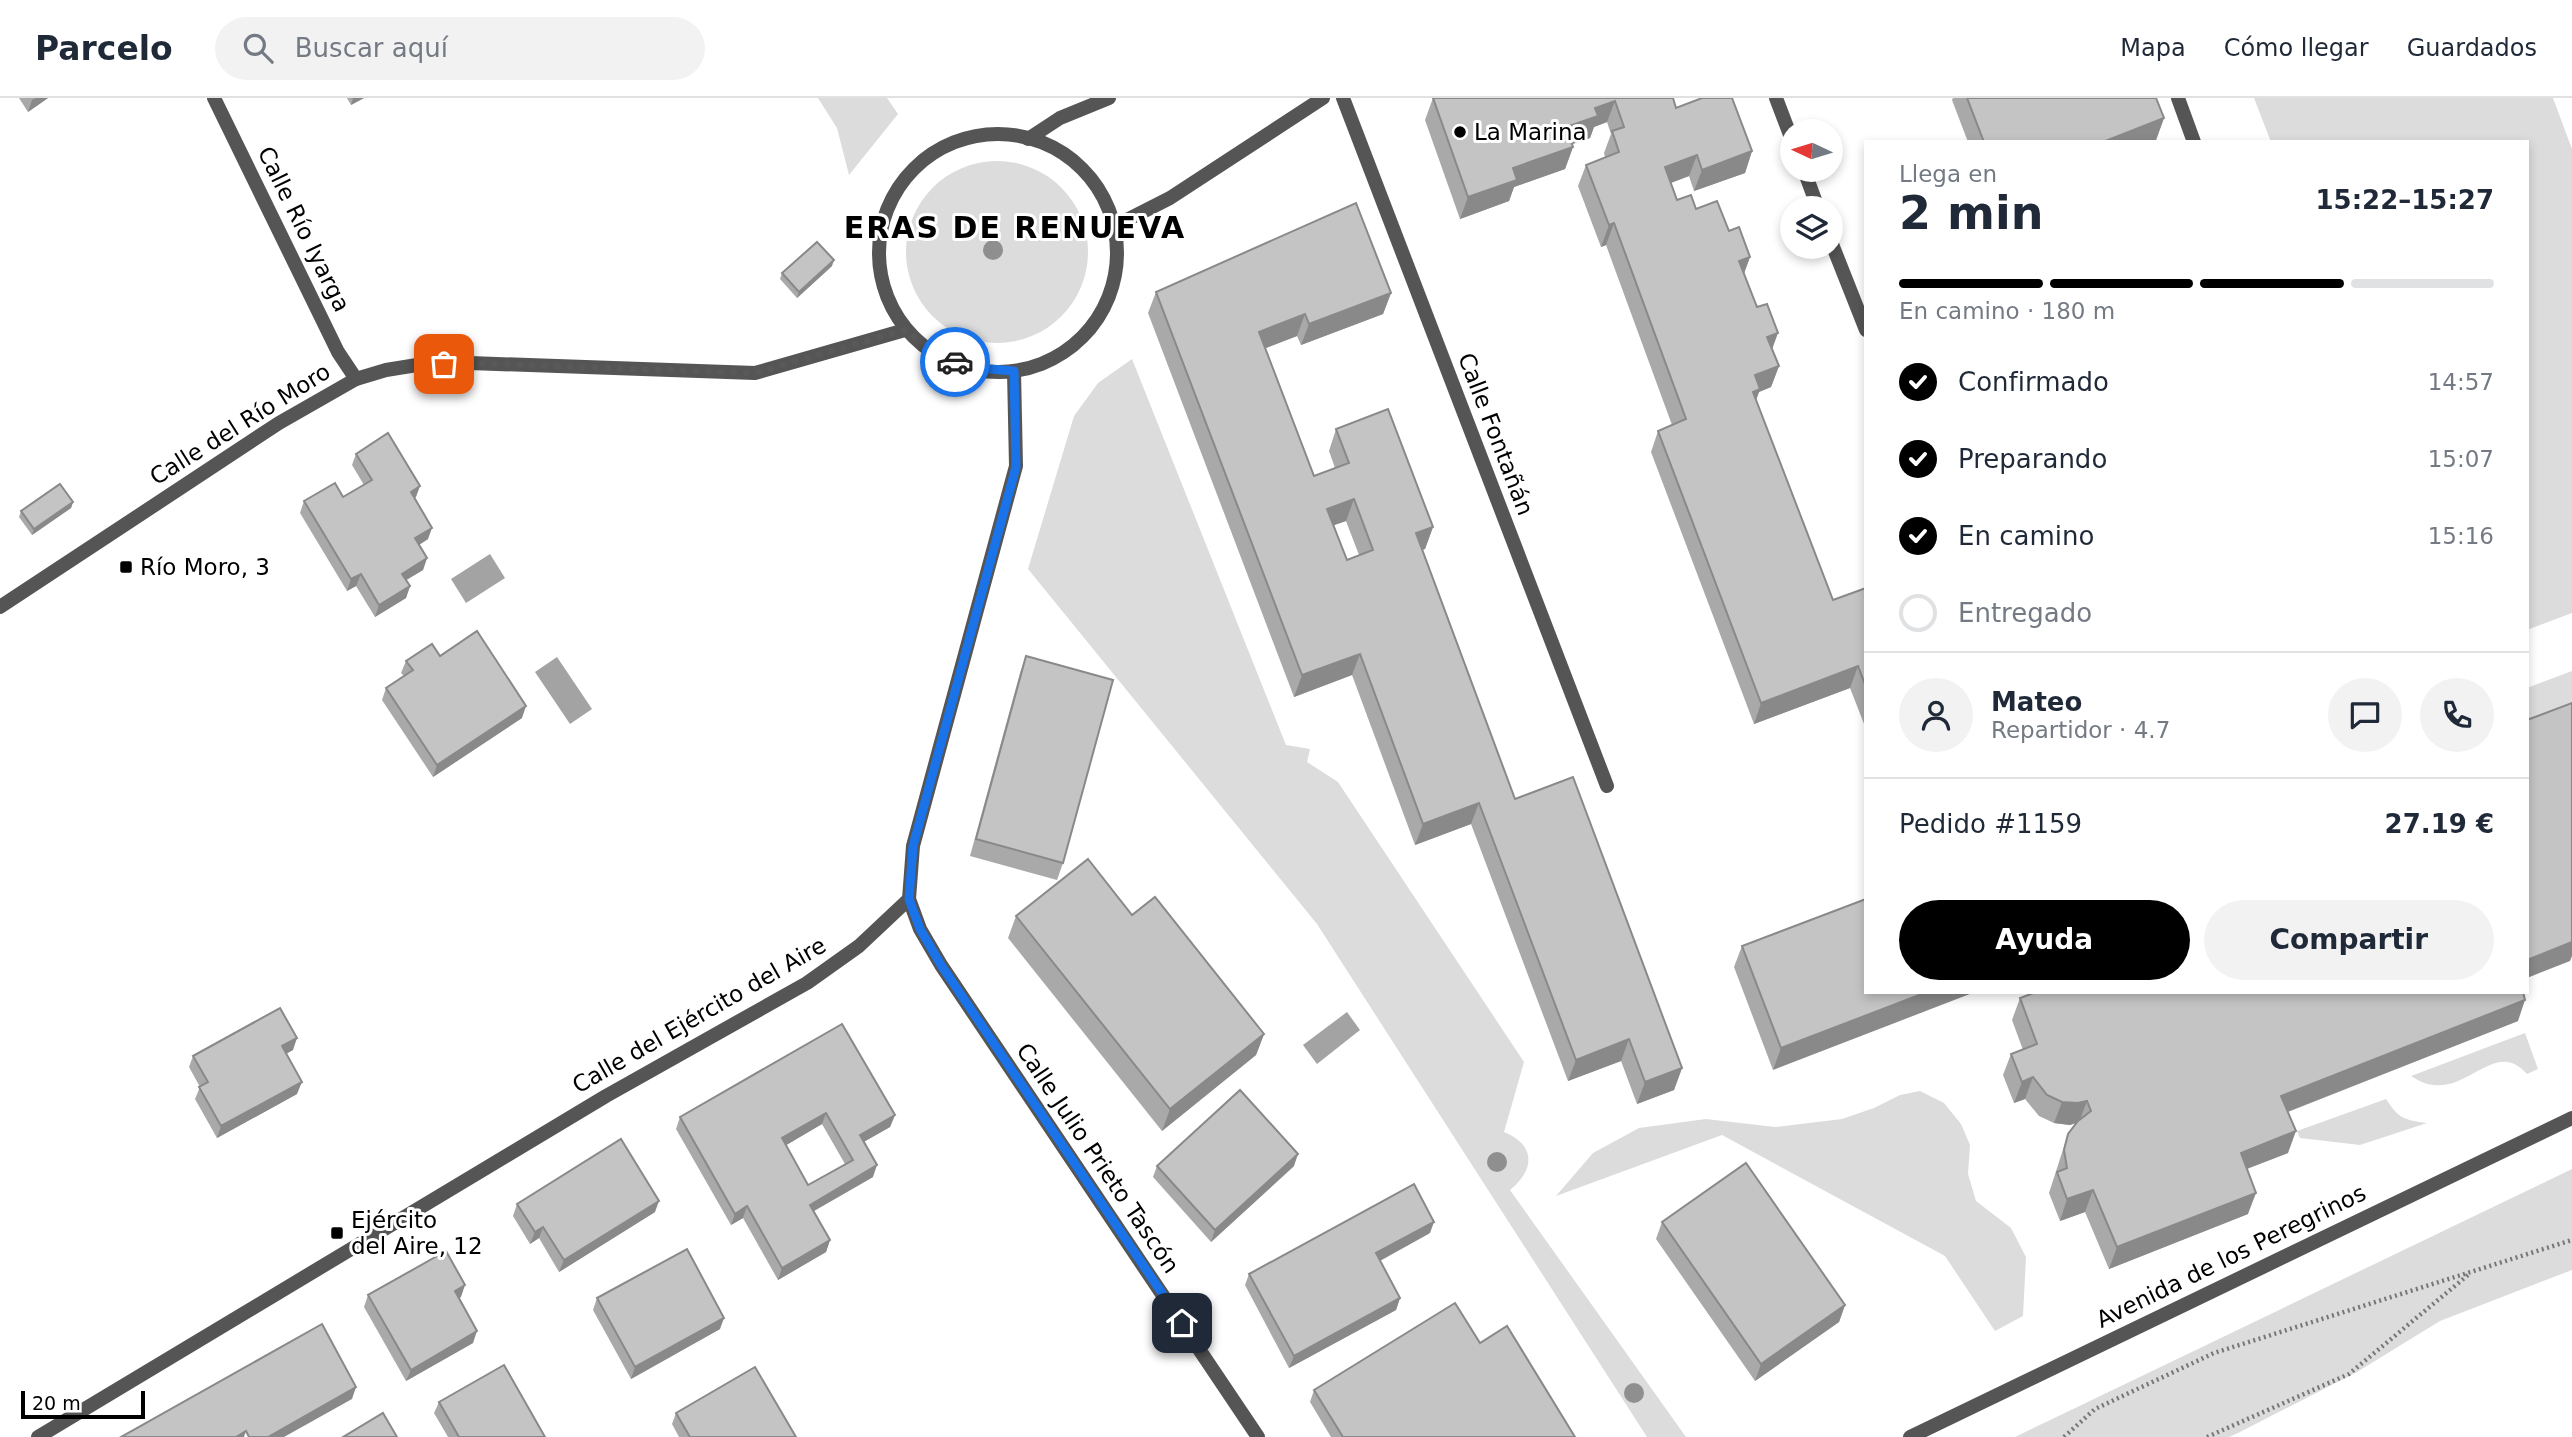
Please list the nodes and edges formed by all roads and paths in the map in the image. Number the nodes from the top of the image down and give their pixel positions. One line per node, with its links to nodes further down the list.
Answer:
1 (214, 98): 15 (street, Calle Río Iyarga)
2 (1109, 98): 8 (street)
3 (1323, 98): 10 (street)
4 (1343, 98): 17 (street, Calle Fontañán)
5 (1776, 98): 7 (street)
6 (2178, 98): 9 (street)
7 (1784, 119)
8 (1028, 139): 10 (street); 13 (street)
9 (2193, 140)
10 (1115, 226): 14 (street)
11 (1838, 259): 12 (street)
12 (1864, 325)
13 (905, 330): 14 (street); 15 (street, Calle del Río Moro)
14 (1014, 371): 18 (street)
15 (356, 379): 16 (street, Calle del Río Moro)
16 (0, 607)
17 (1607, 786)
18 (909, 899): 22 (street, Calle del Ejército del Aire); 23 (street, Calle Julio Prieto Tascón)
19 (2572, 1118): 24 (street, Avenida de los Peregrinos)
20 (2572, 1240): 21 (path)
21 (2472, 1272): 25 (path); 26 (path)
22 (38, 1437)
23 (1258, 1437)
24 (1910, 1437)
25 (2064, 1437)
26 (2207, 1437)

